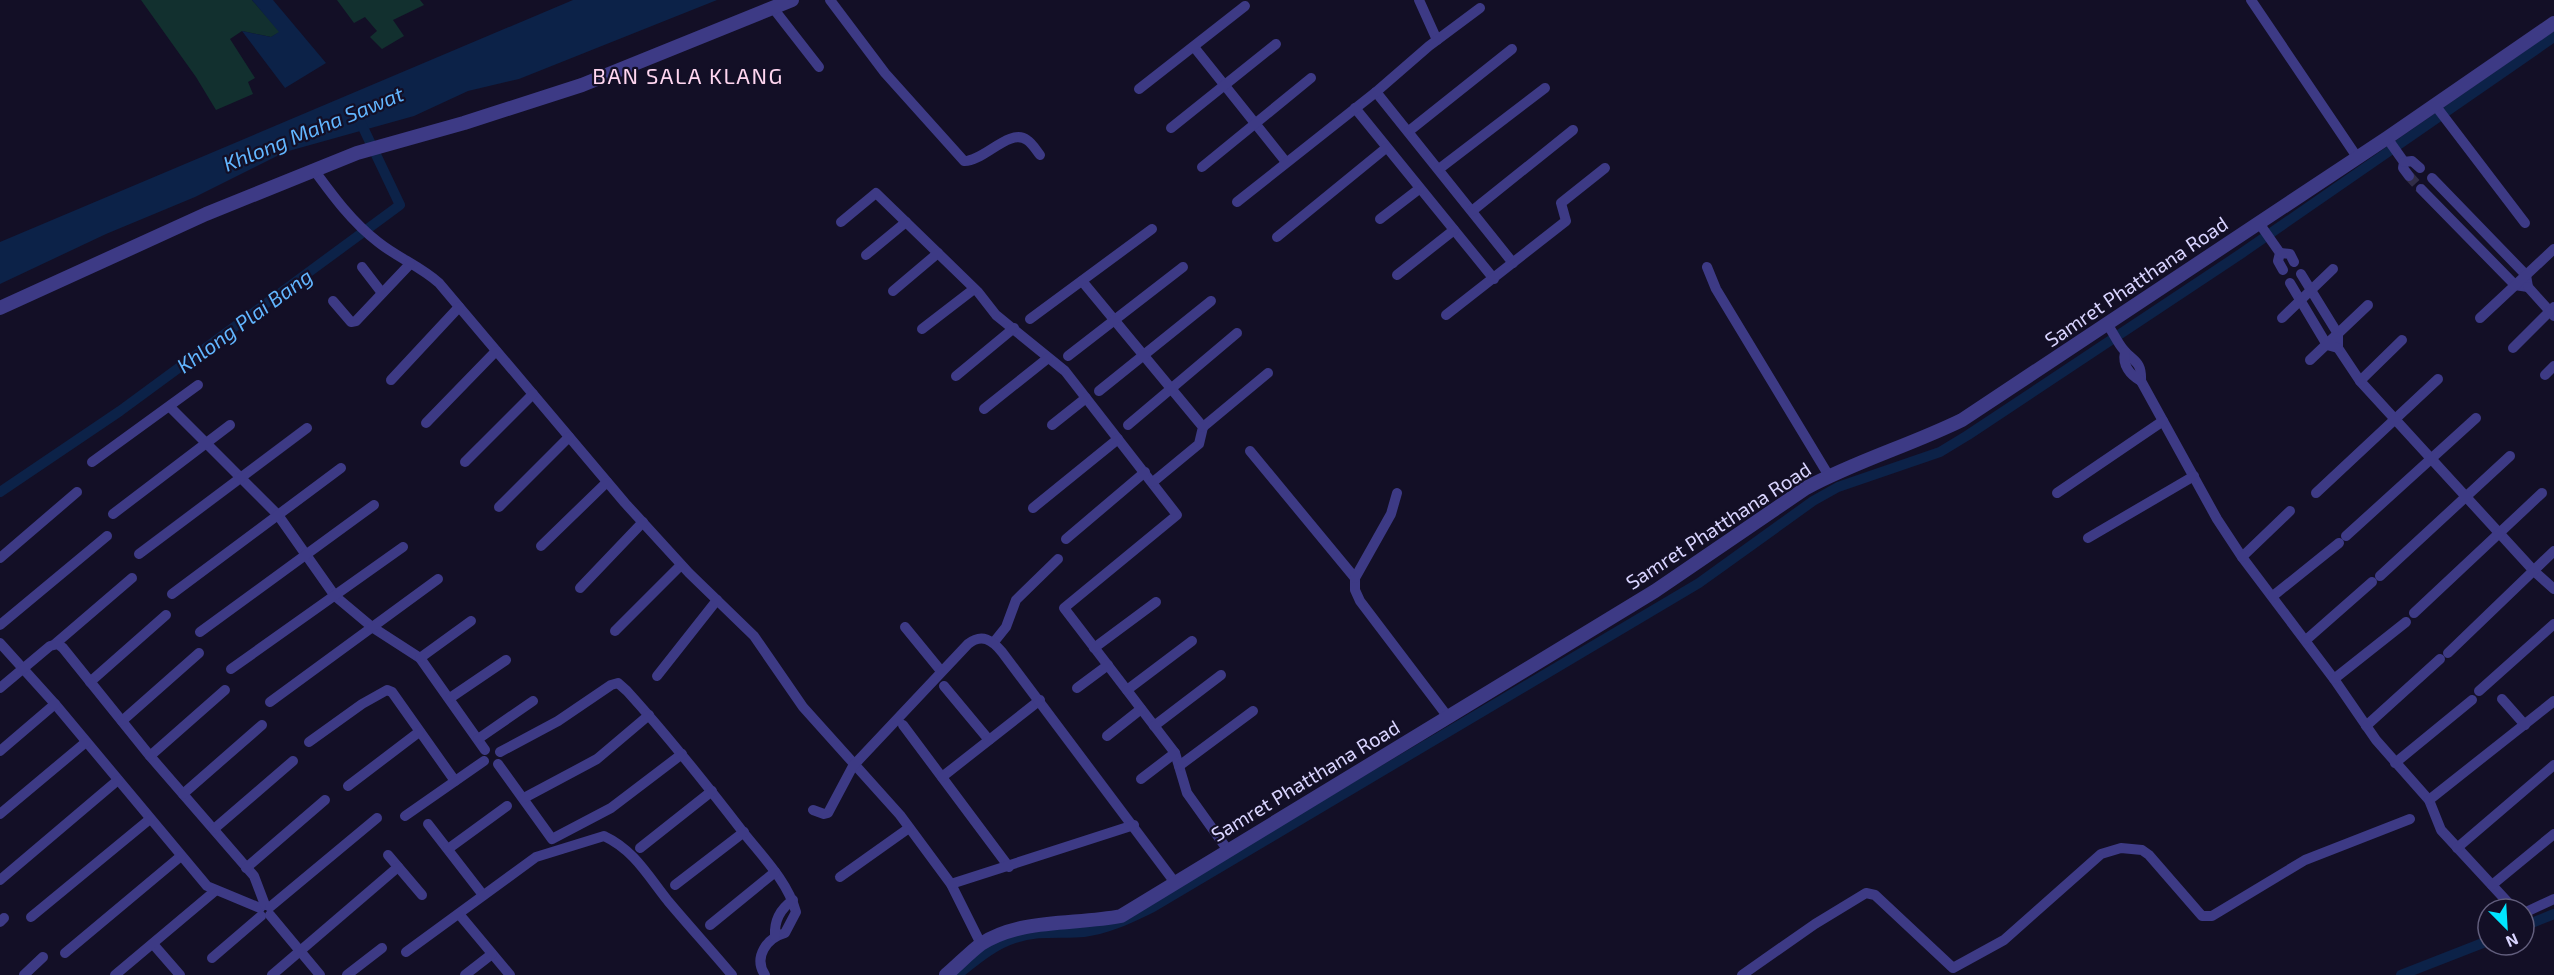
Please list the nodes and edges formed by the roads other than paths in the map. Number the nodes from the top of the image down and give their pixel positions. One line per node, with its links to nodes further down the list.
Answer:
1 (792, 0): 6 (street)
2 (830, 0): 27 (street)
3 (1419, 0): 9 (street)
4 (2251, 0): 28 (street)
5 (1245, 6): 11 (street)
6 (773, 8): 13 (street); 35 (street)
7 (1480, 8): 9 (street)
8 (2554, 23): 20 (street, Samret Phatthana Road)
9 (1437, 40): 18 (street)
10 (1276, 44): 15 (street)
11 (1194, 47): 15 (street); 17 (street)
12 (1512, 49): 24 (street)
13 (819, 67)
14 (1311, 78): 21 (street)
15 (1225, 85): 21 (street); 22 (street)
16 (1545, 88): 34 (street)
17 (1139, 89)
18 (1376, 92): 19 (street); 24 (street)
19 (1355, 108): 26 (street); 30 (street)
20 (2438, 109): 25 (street, Samret Phatthana Road); 45 (street)
21 (1256, 124): 30 (street); 31 (street)
22 (1171, 128)
23 (1573, 130): 41 (street)
24 (1409, 131): 34 (street)
25 (2390, 141): 28 (street, Samret Phatthana Road); 29 (street)
26 (1386, 148): 38 (street); 49 (street)
27 (1040, 155)
28 (2357, 157): 46 (street, Samret Phatthana Road)
29 (2403, 160): 33 (street); 36 (street)
30 (1286, 162): 40 (street)
31 (1202, 167)
32 (1605, 168): 55 (street)
33 (2420, 168)
34 (1439, 169): 41 (street)
35 (314, 170): 56 (street); 79 (street)
36 (2409, 176)
37 (2432, 178): 64 (street)
38 (1419, 189): 42 (street); 48 (street)
39 (2421, 189): 68 (street)
40 (1236, 202)
41 (1472, 211): 55 (street)
42 (1380, 219)
43 (841, 222): 44 (street)
44 (906, 222): 52 (street); 53 (street)
45 (2525, 223)
46 (2262, 227): 51 (street); 88 (street, Samret Phatthana Road)
47 (1152, 229): 66 (street)
48 (1454, 230): 63 (street); 65 (street)
49 (1277, 237)
50 (2554, 249): 64 (street)
51 (2279, 251): 54 (street); 61 (street)
52 (938, 253): 70 (street); 72 (street)
53 (866, 255)
54 (2294, 262)
55 (1513, 263): 65 (street)
56 (410, 264): 73 (street); 78 (street)
57 (362, 267): 73 (street)
58 (1183, 267): 85 (street)
59 (1707, 267): 132 (street)
60 (2333, 269): 71 (street)
61 (2283, 270)
62 (2301, 274): 71 (street)
63 (1396, 275)
64 (2526, 275): 68 (street); 69 (street)
65 (1494, 279): 81 (street)
66 (1082, 280): 84 (street); 85 (street)
67 (2290, 283): 75 (street)
68 (2515, 285): 69 (street); 83 (street)
69 (2528, 287): 80 (street)
70 (974, 289): 86 (street); 87 (street)
71 (2311, 290): 75 (street); 90 (street)
72 (893, 291)
73 (382, 293): 76 (street)
74 (1211, 300): 96 (street)
75 (2300, 300): 82 (street); 92 (street)
76 (333, 301)
77 (2368, 306): 90 (street)
78 (459, 307): 94 (street); 104 (street)
79 (0, 308)
80 (2553, 312): 93 (street)
81 (1446, 315)
82 (2282, 318)
83 (2480, 318)
84 (1030, 319)
85 (1115, 321): 95 (street); 96 (street)
86 (1014, 328): 97 (street); 102 (street)
87 (922, 329)
88 (2111, 329): 114 (street); 132 (street, Samret Phatthana Road)
89 (1237, 333): 107 (street)
90 (2338, 334): 92 (street)
91 (2402, 340): 105 (street)
92 (2333, 346): 98 (street); 105 (street)
93 (2513, 348)
94 (496, 351): 109 (street); 116 (street)
95 (1068, 356)
96 (1144, 356): 107 (street); 108 (street)
97 (1048, 358): 110 (street); 112 (street)
98 (2310, 360)
99 (2554, 366): 101 (street)
100 (1269, 373): 120 (street)
101 (2545, 375)
102 (956, 376)
103 (2438, 379): 115 (street)
104 (391, 380)
105 (2360, 381): 115 (street)
106 (198, 385): 111 (street)
107 (1172, 390): 119 (street); 120 (street)
108 (1099, 391)
109 (533, 394): 122 (street); 129 (street)
110 (1086, 398): 118 (street); 123 (street)
111 (170, 407): 124 (street); 128 (street)
112 (984, 409)
113 (2476, 418): 127 (street)
114 (2163, 421): 133 (street); 141 (street)
115 (2394, 421): 127 (street); 139 (street)
116 (426, 423)
117 (230, 425): 124 (street)
118 (1052, 425)
119 (1128, 425)
120 (1203, 427): 136 (street)
121 (307, 428): 134 (street)
122 (569, 437): 135 (street); 144 (street)
123 (1118, 439): 131 (street); 145 (street)
124 (206, 443): 134 (street); 147 (street)
125 (1250, 451): 165 (street)
126 (2510, 456): 142 (street)
127 (2431, 460): 142 (street); 171 (street)
128 (92, 462)
129 (465, 462)
130 (341, 468): 148 (street)
131 (1145, 472): 136 (street); 152 (street)
132 (1829, 476): 216 (street, Samret Phatthana Road)
133 (2194, 476): 153 (street); 159 (street)
134 (241, 479): 148 (street); 157 (street)
135 (608, 482): 149 (street); 154 (street)
136 (1153, 482): 189 (street)
137 (77, 492): 160 (street)
138 (1397, 493): 165 (street)
139 (2316, 493)
140 (2542, 493): 150 (street)
141 (2057, 494)
142 (2465, 496): 150 (street); 185 (street)
143 (374, 505): 158 (street)
144 (499, 507)
145 (1033, 508)
146 (2290, 511): 159 (street)
147 (113, 514)
148 (278, 515): 158 (street); 169 (street)
149 (643, 522): 162 (street); 167 (street)
150 (2499, 532): 163 (street); 174 (street)
151 (106, 536): 179 (street)
152 (1066, 538)
153 (2088, 538)
154 (541, 546)
155 (403, 547): 170 (street)
156 (2554, 551): 163 (street)
157 (139, 554)
158 (305, 554): 170 (street); 183 (street)
159 (2242, 557): 171 (street)
160 (0, 558)
161 (1058, 559): 186 (street)
162 (681, 565): 172 (street); 182 (street)
163 (2534, 571): 168 (street); 222 (street)
164 (132, 578): 188 (street)
165 (1355, 578): 216 (street)
166 (438, 579): 180 (street)
167 (580, 588)
168 (2554, 589)
169 (172, 594)
170 (335, 596): 180 (street); 195 (street)
171 (2273, 596): 185 (street)
172 (717, 600): 198 (street); 240 (street)
173 (1156, 602): 189 (street)
174 (2414, 613)
175 (166, 615): 200 (street)
176 (471, 621): 191 (street)
177 (2406, 622): 199 (street)
178 (2554, 624): 238 (street)
179 (0, 625)
180 (372, 627): 191 (street); 211 (street)
181 (905, 627): 196 (street)
182 (615, 631)
183 (200, 632)
184 (1192, 640): 205 (street)
185 (2306, 640): 199 (street)
186 (994, 642): 196 (street); 208 (street)
187 (0, 643): 194 (street)
188 (55, 644): 194 (street); 200 (street)
189 (1094, 648): 193 (street)
190 (199, 653): 217 (street)
191 (420, 658): 206 (street)
192 (506, 660): 206 (street)
193 (1108, 665): 203 (street); 205 (street)
194 (23, 669): 202 (street); 212 (street)
195 (231, 669)
196 (941, 671): 240 (street)
197 (1221, 675): 221 (street)
198 (657, 676)
199 (2334, 679): 222 (street)
200 (90, 682): 217 (street)
201 (944, 686): 226 (street)
202 (0, 688)
203 (1077, 688)
204 (225, 690): 234 (street)
205 (1126, 690): 213 (street)
206 (450, 698): 225 (street)
207 (2502, 699): 220 (street)
208 (1040, 700): 226 (street); 260 (street)
209 (533, 701): 225 (street)
210 (2554, 701): 220 (street)
211 (270, 702)
212 (55, 704): 227 (street); 230 (street)
213 (1141, 709): 221 (street); 224 (street)
214 (1253, 711): 241 (street)
215 (650, 715): 231 (street); 233 (street); 249 (street)
216 (1448, 717): 268 (street, Samret Phatthana Road)
217 (122, 721): 234 (street)
218 (903, 724): 242 (street)
219 (262, 725): 248 (street)
220 (2525, 725): 251 (street)
221 (1154, 726): 232 (street)
222 (2366, 726): 238 (street)
223 (419, 732): 228 (street); 245 (street); 246 (street)
224 (1107, 736)
225 (478, 739): 229 (street)
226 (989, 740): 242 (street)
227 (86, 742): 244 (street); 254 (street)
228 (309, 742)
229 (485, 750): 231 (street); 236 (street)
230 (0, 751)
231 (500, 752): 237 (street)
232 (1175, 753): 241 (street); 243 (street)
233 (682, 754): 247 (street); 249 (street)
234 (150, 756): 248 (street)
235 (293, 761): 262 (street)
236 (484, 761): 237 (street); 245 (street)
237 (498, 764): 249 (street)
238 (2395, 764): 251 (street)
239 (2554, 765): 266 (street)
240 (854, 766): 253 (street); 261 (street)
241 (1179, 766): 268 (street)
242 (942, 777): 272 (street)
243 (1141, 779)
244 (118, 780): 257 (street); 276 (street)
245 (455, 781): 255 (street)
246 (348, 786)
247 (712, 791): 263 (street); 265 (street)
248 (183, 794): 262 (street)
249 (524, 798)
250 (325, 800): 273 (street)
251 (2429, 800): 266 (street)
252 (507, 806): 267 (street)
253 (813, 810)
254 (0, 814)
255 (405, 816)
256 (377, 818): 287 (street)
257 (150, 819): 270 (street); 289 (street)
258 (2410, 819): 300 (street)
259 (428, 824): 267 (street)
260 (1134, 825): 272 (street); 278 (street)
261 (909, 828): 275 (street); 277 (street)
262 (214, 829): 273 (street)
263 (744, 832): 274 (street); 279 (street)
264 (2554, 834): 280 (street)
265 (640, 848)
266 (2457, 848): 280 (street)
267 (448, 849): 283 (street)
268 (1227, 849): 278 (street, Samret Phatthana Road)
269 (388, 855): 271 (street)
270 (181, 856): 281 (street); 296 (street)
271 (398, 867): 282 (street); 294 (street)
272 (1009, 867): 277 (street)
273 (246, 868): 287 (street)
274 (775, 872): 290 (street); 310 (street)
275 (840, 877)
276 (0, 880)
277 (951, 884): 292 (street)
278 (1176, 884): 292 (street, Samret Phatthana Road)
279 (675, 885)
280 (2492, 885): 284 (street)
281 (215, 891): 287 (street); 291 (street)
282 (422, 895)
283 (483, 895): 288 (street); 309 (street)
284 (2503, 897)
285 (2554, 899): 286 (street)
286 (2536, 907)
287 (265, 910): 294 (street); 299 (street)
288 (459, 914): 295 (street); 297 (street)
289 (31, 917)
290 (710, 925)
291 (153, 944): 302 (street); 303 (street)
292 (981, 944): 311 (street, Samret Phatthana Road)
293 (381, 948): 306 (street)
294 (300, 951): 304 (street); 305 (street)
295 (406, 952)
296 (65, 953)
297 (492, 954): 307 (street); 308 (street)
298 (43, 957): 301 (street)
299 (212, 958)
300 (1952, 972): 312 (street)
301 (29, 973)
302 (115, 975)
303 (180, 975)
304 (273, 975)
305 (320, 975)
306 (346, 975)
307 (465, 975)
308 (510, 975)
309 (732, 975)
310 (765, 975)
311 (946, 975)
312 (1742, 975)

